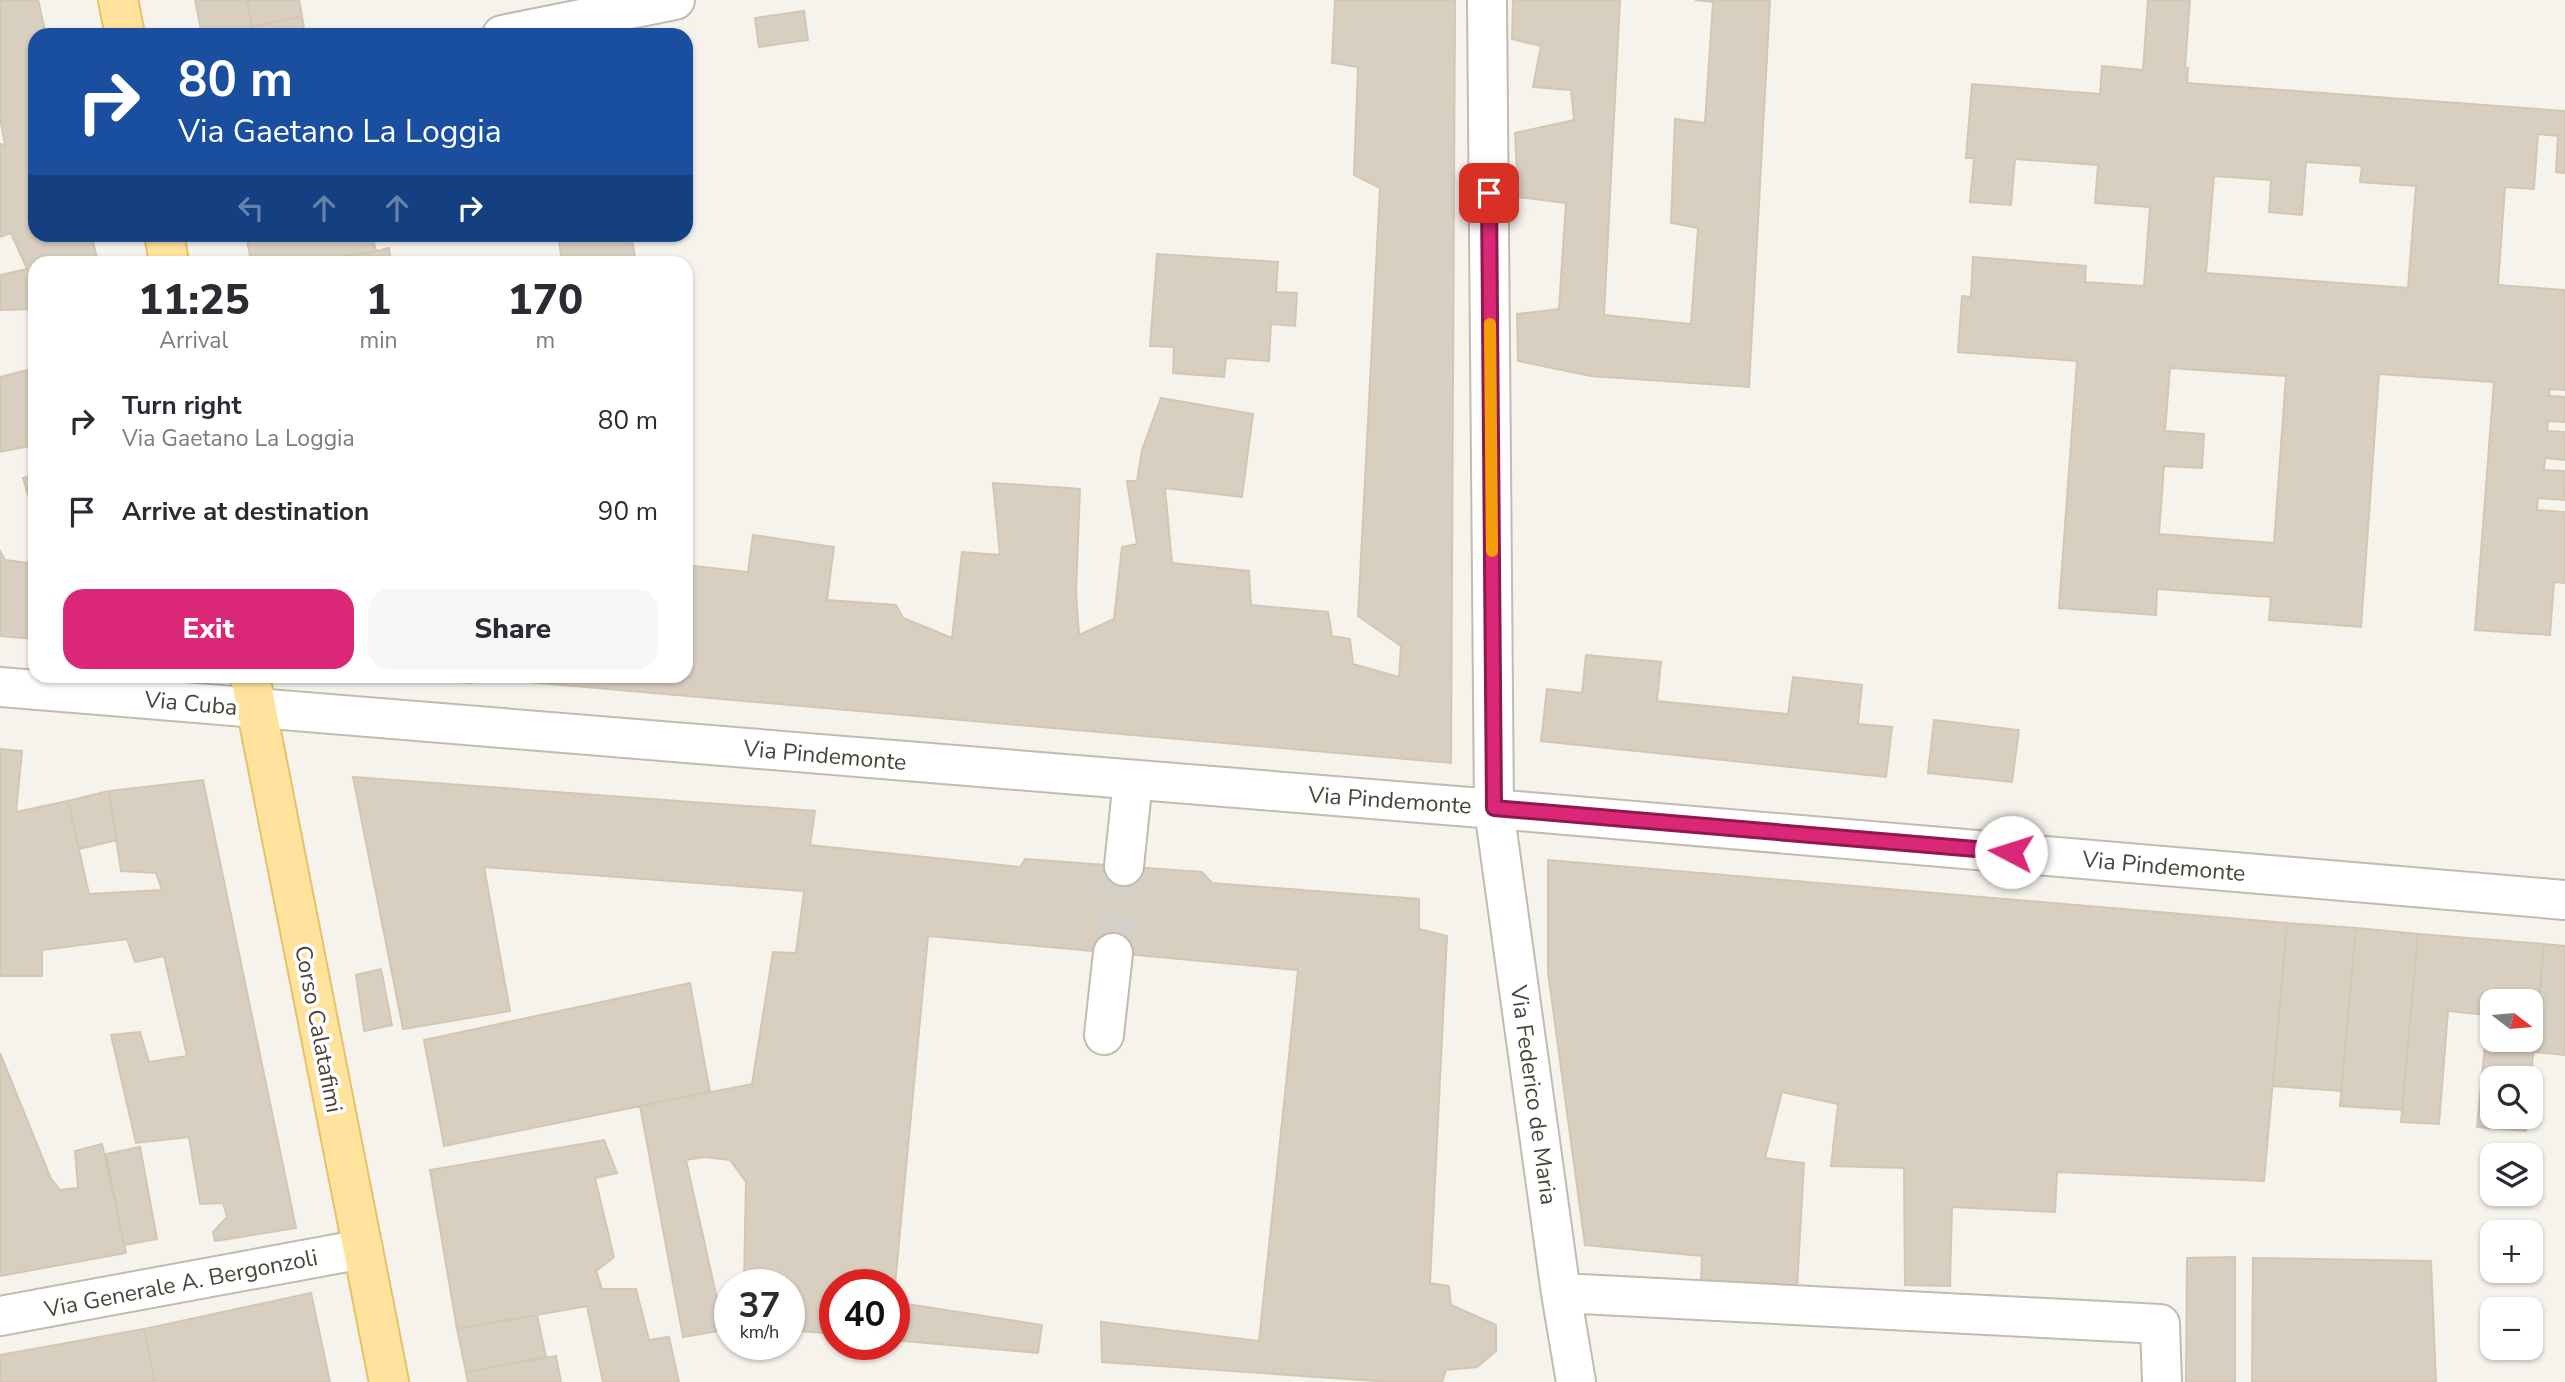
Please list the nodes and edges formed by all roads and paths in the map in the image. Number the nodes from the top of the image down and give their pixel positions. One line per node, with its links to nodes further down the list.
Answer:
1 (118, 0): 5 (main road)
2 (675, 0): 4 (street)
3 (1487, 0): 10 (street, Via Federico de Maria)
4 (569, 10): 6 (street)
5 (124, 28)
6 (521, 28)
7 (0, 687): 8 (street, Via Cuba)
8 (253, 692): 9 (street, Via Pindemonte); 15 (main road, Corso Calatafimi)
9 (1133, 780): 10 (street, Via Pindemonte); 11 (street)
10 (1494, 808): 12 (street, Via Pindemonte); 16 (street, Via Federico de Maria)
11 (1124, 866)
12 (2565, 900)
13 (1113, 953): 14 (street)
14 (1104, 1035)
15 (363, 1249): 17 (street, Via Generale A. Bergonzoli); 18 (main road, Corso Calatafimi)
16 (1561, 1293): 19 (street, Via Federico de Maria); 20 (street)
17 (0, 1316)
18 (389, 1382)
19 (1576, 1382)
20 (2162, 1382)

